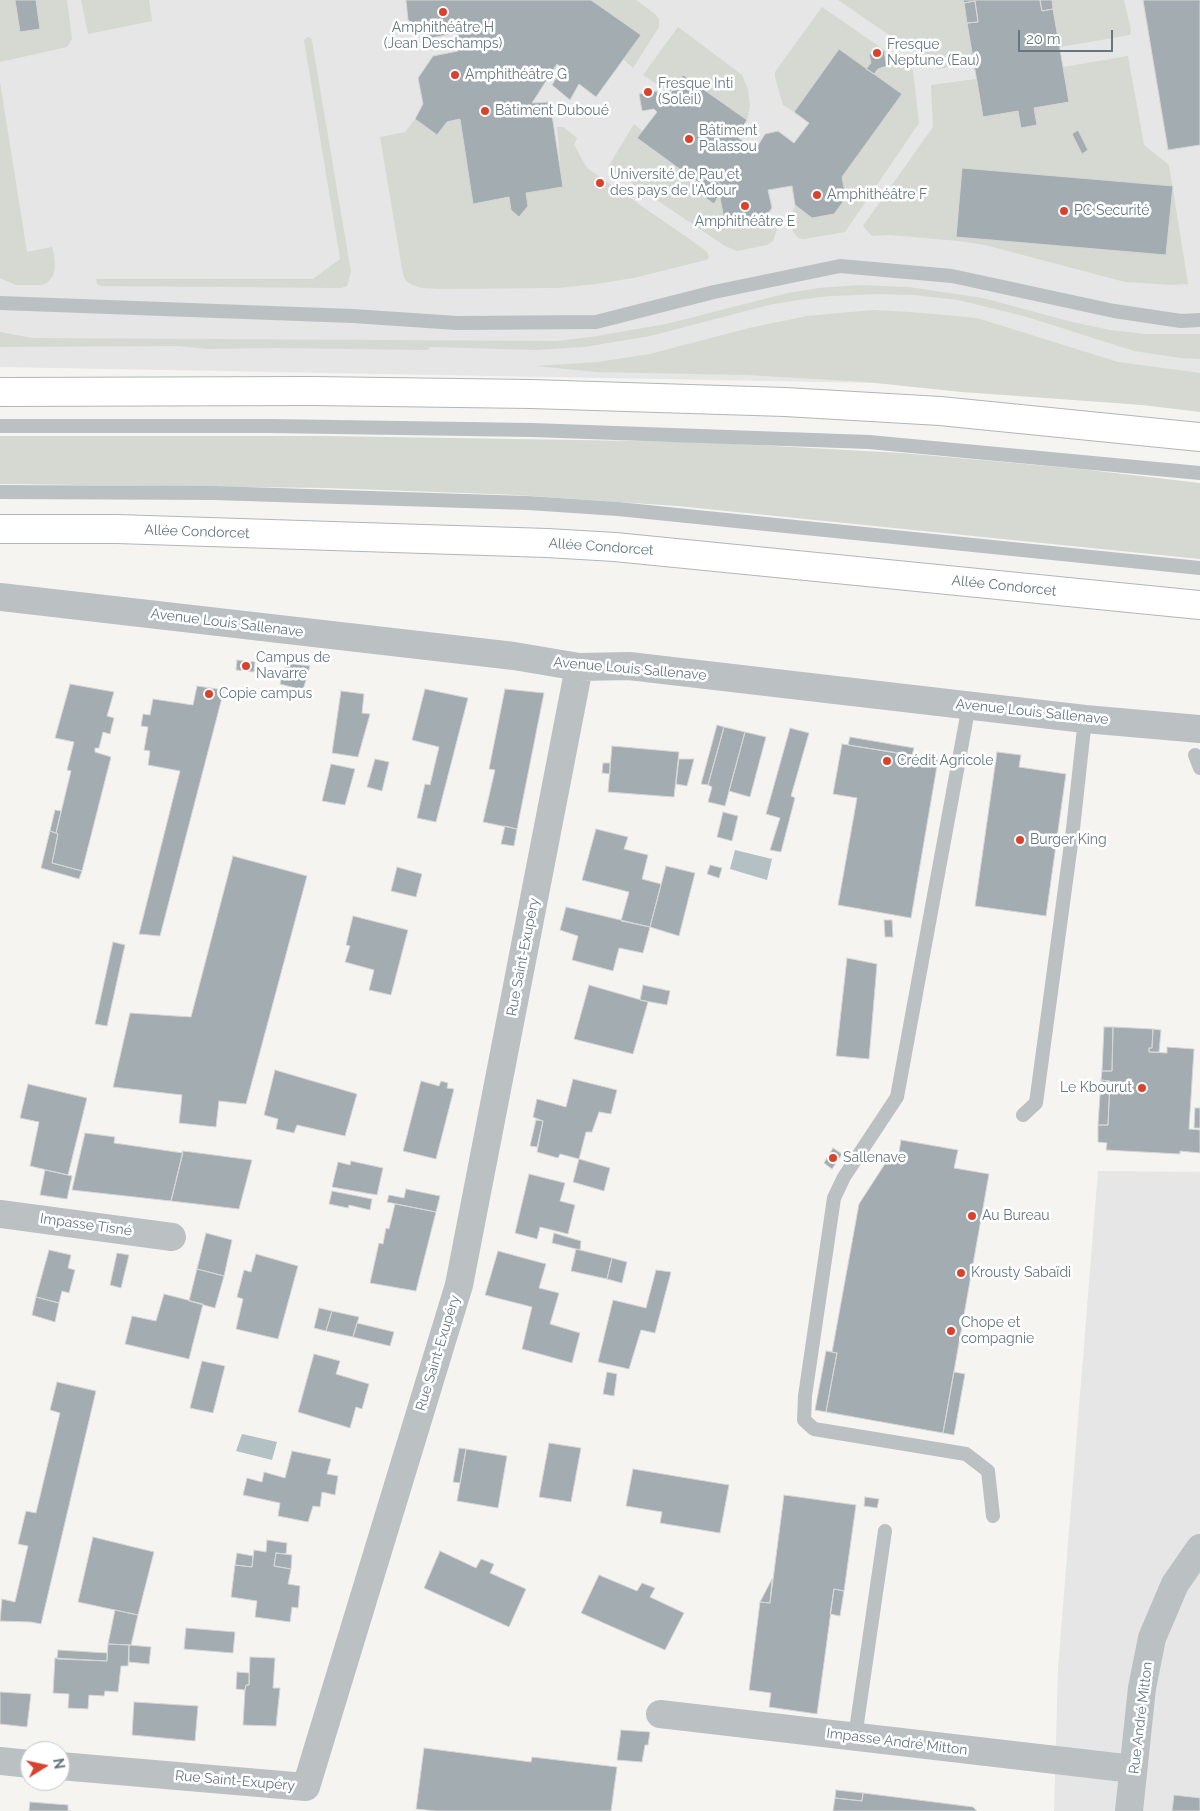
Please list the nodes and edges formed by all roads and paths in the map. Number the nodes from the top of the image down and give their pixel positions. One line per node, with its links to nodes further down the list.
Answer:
1 (0, 303): 2 (lane)
2 (1200, 320)
3 (0, 392): 5 (main road)
4 (0, 426): 6 (lane)
5 (1200, 437)
6 (1200, 473)
7 (0, 492): 9 (lane)
8 (0, 529): 11 (main road, Allée Condorcet)
9 (1200, 568)
10 (0, 597): 12 (street, Avenue Louis Sallenave)
11 (1200, 605)
12 (579, 667): 13 (street, Avenue Louis Sallenave); 26 (street, Rue Saint-Exupéry)
13 (969, 705): 14 (street, Avenue Louis Sallenave); 19 (lane)
14 (1085, 719): 15 (street, Avenue Louis Sallenave); 16 (lane)
15 (1200, 729)
16 (1023, 1115)
17 (0, 1214): 18 (street, Impasse Tisné)
18 (172, 1237)
19 (993, 1516)
20 (885, 1531): 23 (lane)
21 (1200, 1548): 27 (street, Rue André Mitton)
22 (660, 1714): 23 (street, Impasse André Mitton)
23 (855, 1737): 27 (street, Impasse André Mitton)
24 (0, 1761): 25 (street)
25 (20, 1763)
26 (70, 1767)
27 (1134, 1769): 28 (street, Rue André Mitton)
28 (1129, 1811)

